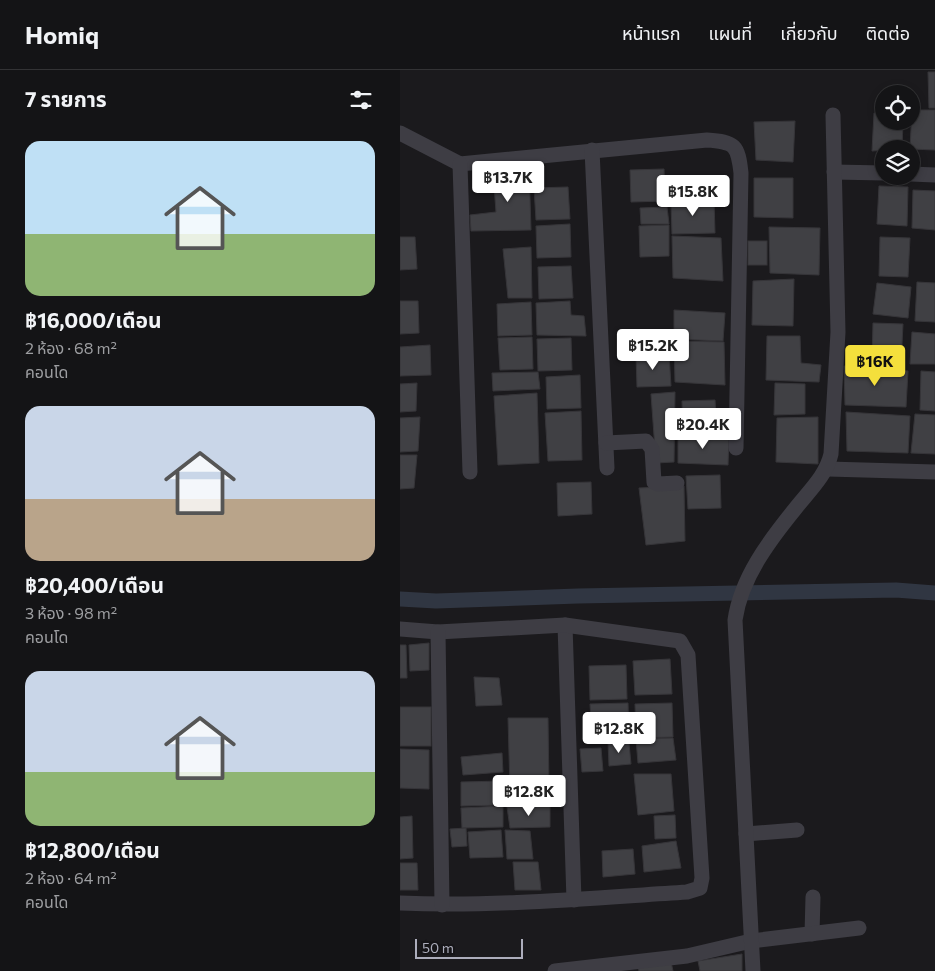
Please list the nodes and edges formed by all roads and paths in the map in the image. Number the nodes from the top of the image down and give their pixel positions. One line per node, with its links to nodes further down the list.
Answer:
1 (833, 115): 5 (street)
2 (400, 133): 4 (street)
3 (592, 150): 4 (street); 9 (street); 10 (street)
4 (460, 164): 13 (street)
5 (834, 172): 6 (street); 12 (street)
6 (875, 173)
7 (920, 174): 8 (street)
8 (935, 174)
9 (606, 443): 11 (street); 15 (street)
10 (736, 448)
11 (607, 468)
12 (828, 469): 14 (street); 20 (street)
13 (470, 472)
14 (935, 472)
15 (677, 482)
16 (566, 625): 18 (street); 22 (street); 22 (street)
17 (400, 630): 18 (street)
18 (438, 632): 24 (street)
19 (797, 830): 20 (street)
20 (746, 834): 27 (street)
21 (813, 897): 26 (street)
22 (574, 900): 24 (street)
23 (400, 903): 24 (street)
24 (442, 905)
25 (859, 928): 26 (street)
26 (812, 934): 27 (street)
27 (751, 941): 28 (street); 30 (street)
28 (687, 964): 29 (street)
29 (555, 971)
30 (752, 971)

